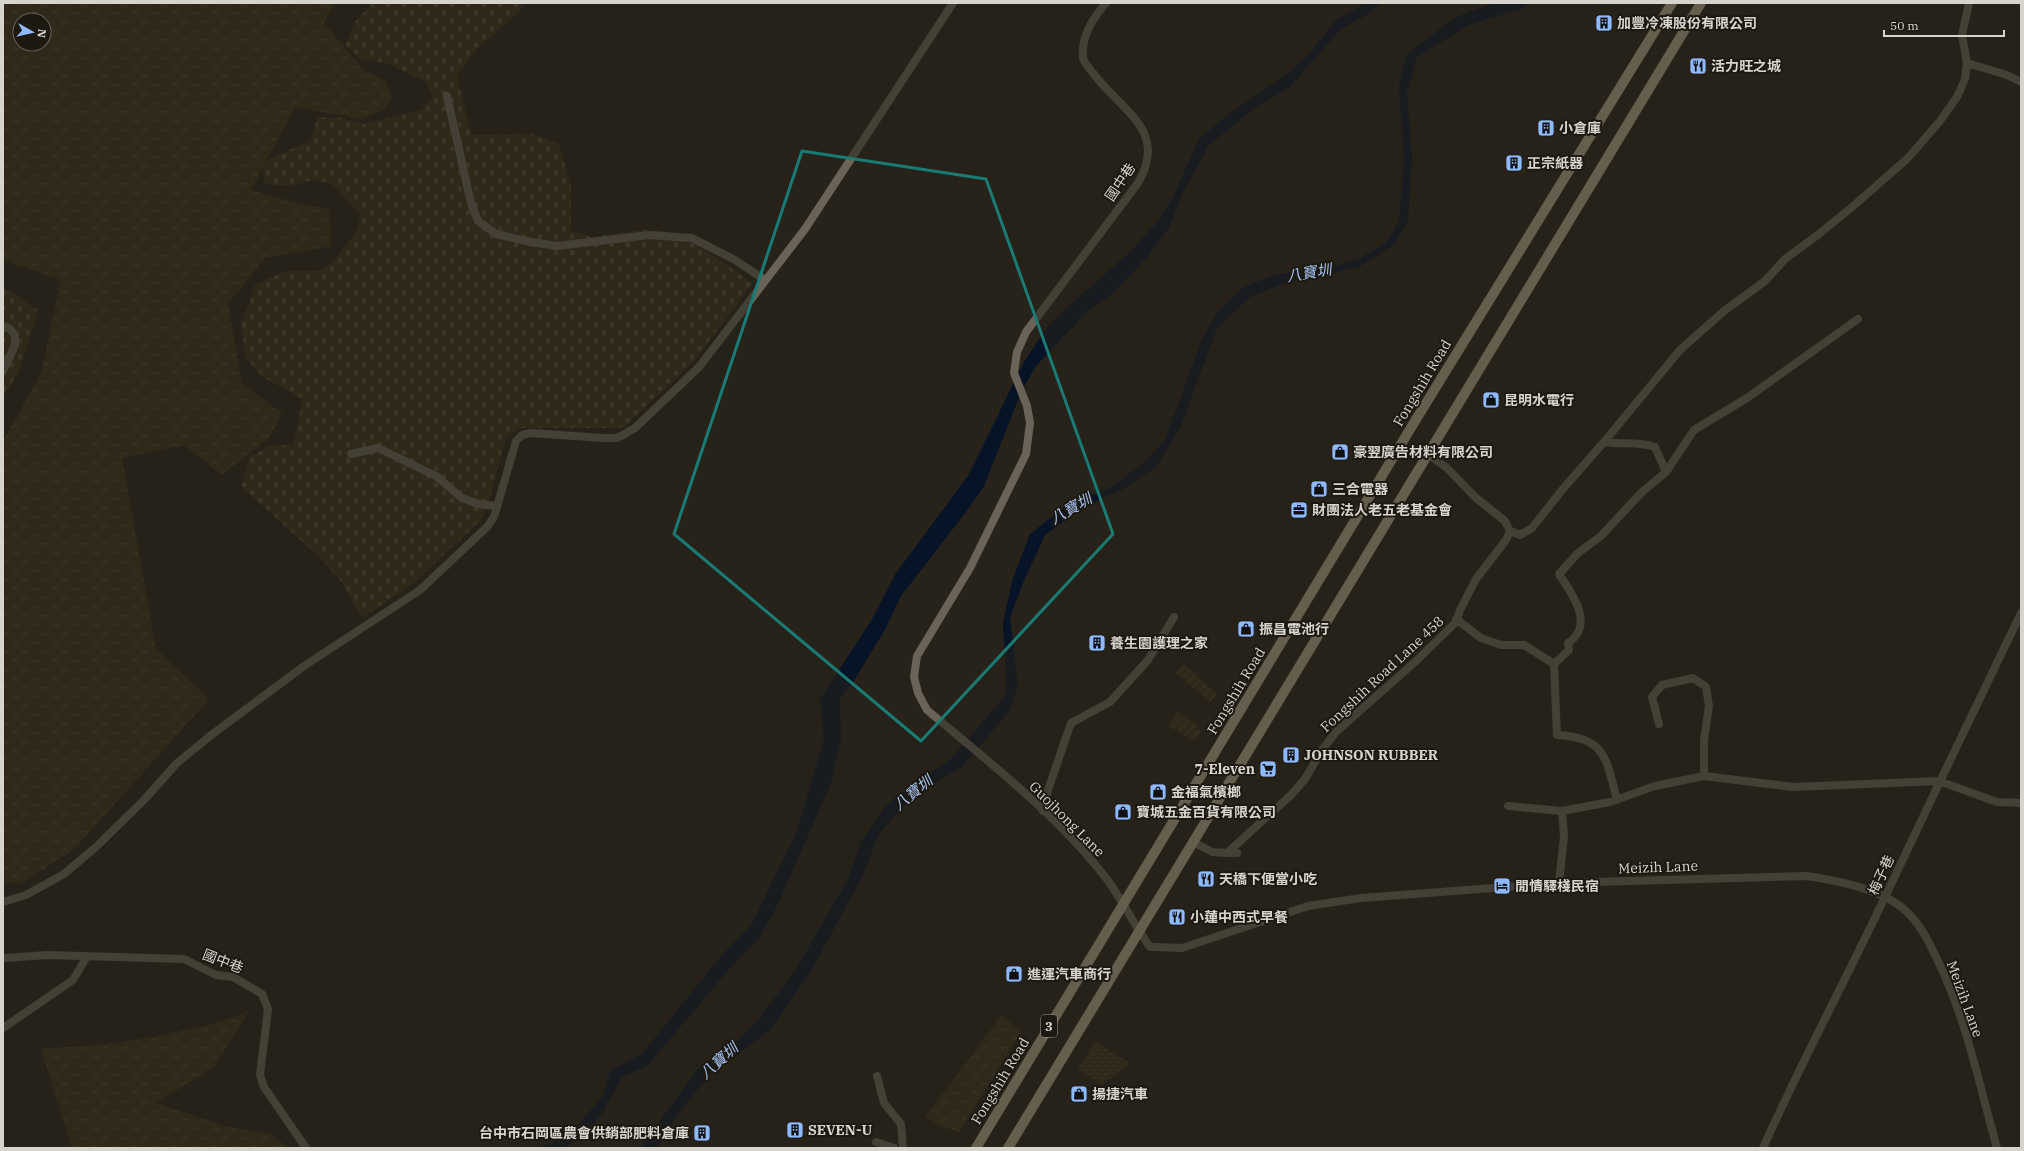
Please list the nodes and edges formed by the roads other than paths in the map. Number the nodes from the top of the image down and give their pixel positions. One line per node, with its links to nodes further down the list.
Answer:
1 (953, 3): 9 (street)
2 (1106, 3): 13 (street, 國中巷)
3 (1672, 3): 38 (main road, Fongshih Road / 3)
4 (1701, 3): 16 (main road, 3)
5 (1969, 3): 6 (street)
6 (1967, 63): 7 (street); 14 (street)
7 (2021, 82)
8 (446, 96): 9 (street)
9 (765, 280): 18 (street)
10 (1858, 319): 17 (street)
11 (3, 327): 12 (street)
12 (3, 371)
13 (1014, 373): 31 (street, Guojhong Lane)
14 (1604, 442): 17 (street); 19 (street)
15 (351, 454): 18 (street)
16 (1428, 454): 19 (street); 32 (main road, 3)
17 (1666, 472): 23 (street)
18 (497, 506): 37 (street)
19 (1510, 531): 22 (street, Fongshih Road Lane 458)
20 (2021, 613): 26 (street, 梅子巷)
21 (1174, 617): 31 (street)
22 (1456, 620): 23 (street); 33 (street, Fongshih Road Lane 458)
23 (1554, 664): 27 (street)
24 (1659, 724): 25 (street)
25 (1704, 776): 26 (street); 27 (street)
26 (1939, 780): 28 (street); 36 (street, 梅子巷)
27 (1617, 800): 30 (street)
28 (2021, 803)
29 (1508, 806): 30 (street)
30 (1562, 811): 35 (street)
31 (1043, 812): 38 (street, Guojhong Lane)
32 (1193, 842): 33 (street); 39 (main road, 3)
33 (1226, 853): 34 (street)
34 (1237, 853)
35 (1559, 883): 36 (street, Meizih Lane); 39 (street, Meizih Lane)
36 (1884, 898): 50 (street, 梅子巷); 51 (street, Meizih Lane)
37 (3, 902)
38 (1123, 905): 39 (street, Guojhong Lane); 48 (main road, Fongshih Road / 3)
39 (1139, 931): 49 (main road, 3)
40 (3, 958): 41 (street, 國中巷)
41 (86, 958): 42 (street); 45 (street, 國中巷)
42 (3, 1028)
43 (877, 1076): 47 (street)
44 (876, 1142): 46 (street)
45 (306, 1148)
46 (894, 1148)
47 (903, 1148)
48 (976, 1148)
49 (1008, 1148)
50 (1763, 1148)
51 (1997, 1148)

